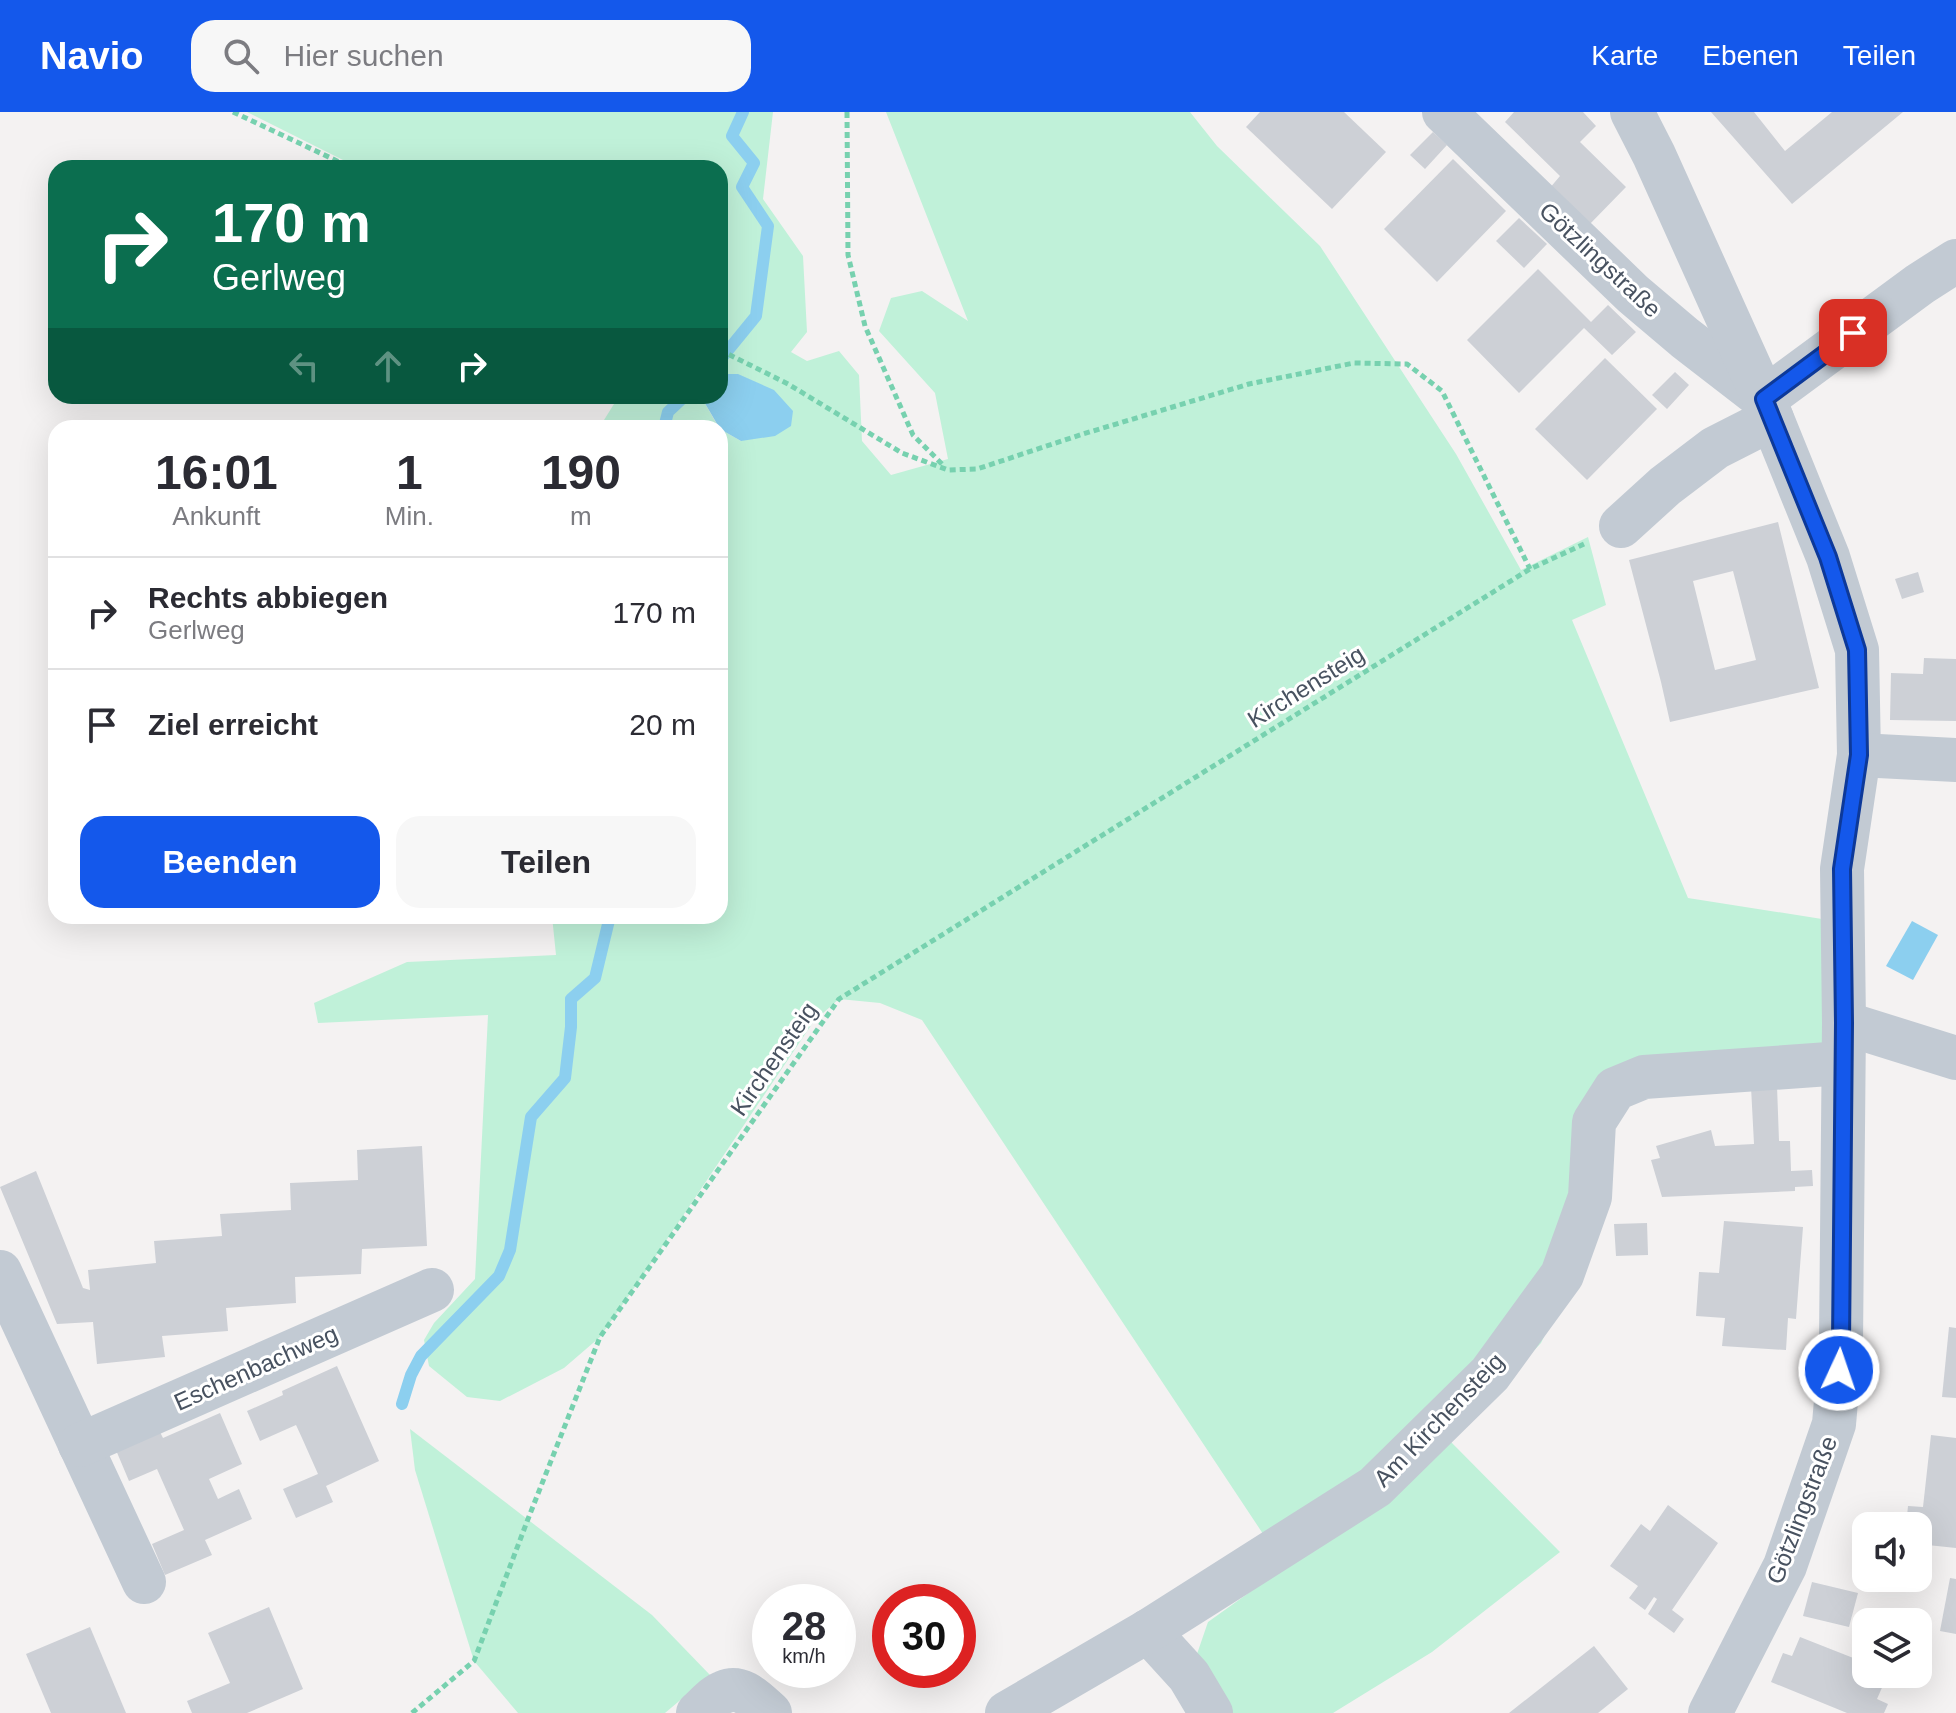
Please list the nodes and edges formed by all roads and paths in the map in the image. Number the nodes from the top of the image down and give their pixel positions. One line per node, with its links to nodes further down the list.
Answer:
1 (233, 112): 5 (path)
2 (847, 112): 9 (path)
3 (1444, 112): 8 (street, Götzlingstraße)
4 (1632, 112): 8 (street, Götzlingstraße)
5 (335, 160)
6 (1956, 261): 8 (street)
7 (728, 354): 9 (path)
8 (1768, 409): 10 (street); 12 (street, Götzlingstraße)
9 (948, 470): 11 (path)
10 (1621, 526): 11 (path, Kirchensteig)
11 (1530, 569): 21 (path, Kirchensteig)
12 (1859, 755): 13 (street); 14 (street, Götzlingstraße)
13 (1956, 760)
14 (1844, 1043): 15 (street); 20 (street, Am Kirchensteig); 26 (street, Götzlingstraße)
15 (1956, 1058)
16 (0, 1272): 18 (street)
17 (432, 1290): 18 (street, Eschenbachweg)
18 (80, 1445): 19 (street)
19 (144, 1582)
20 (1148, 1631): 24 (street, Am Kirchensteig); 25 (street)
21 (412, 1713)
22 (698, 1713): 23 (street)
23 (770, 1713)
24 (1007, 1713)
25 (1211, 1713)
26 (1713, 1713)

